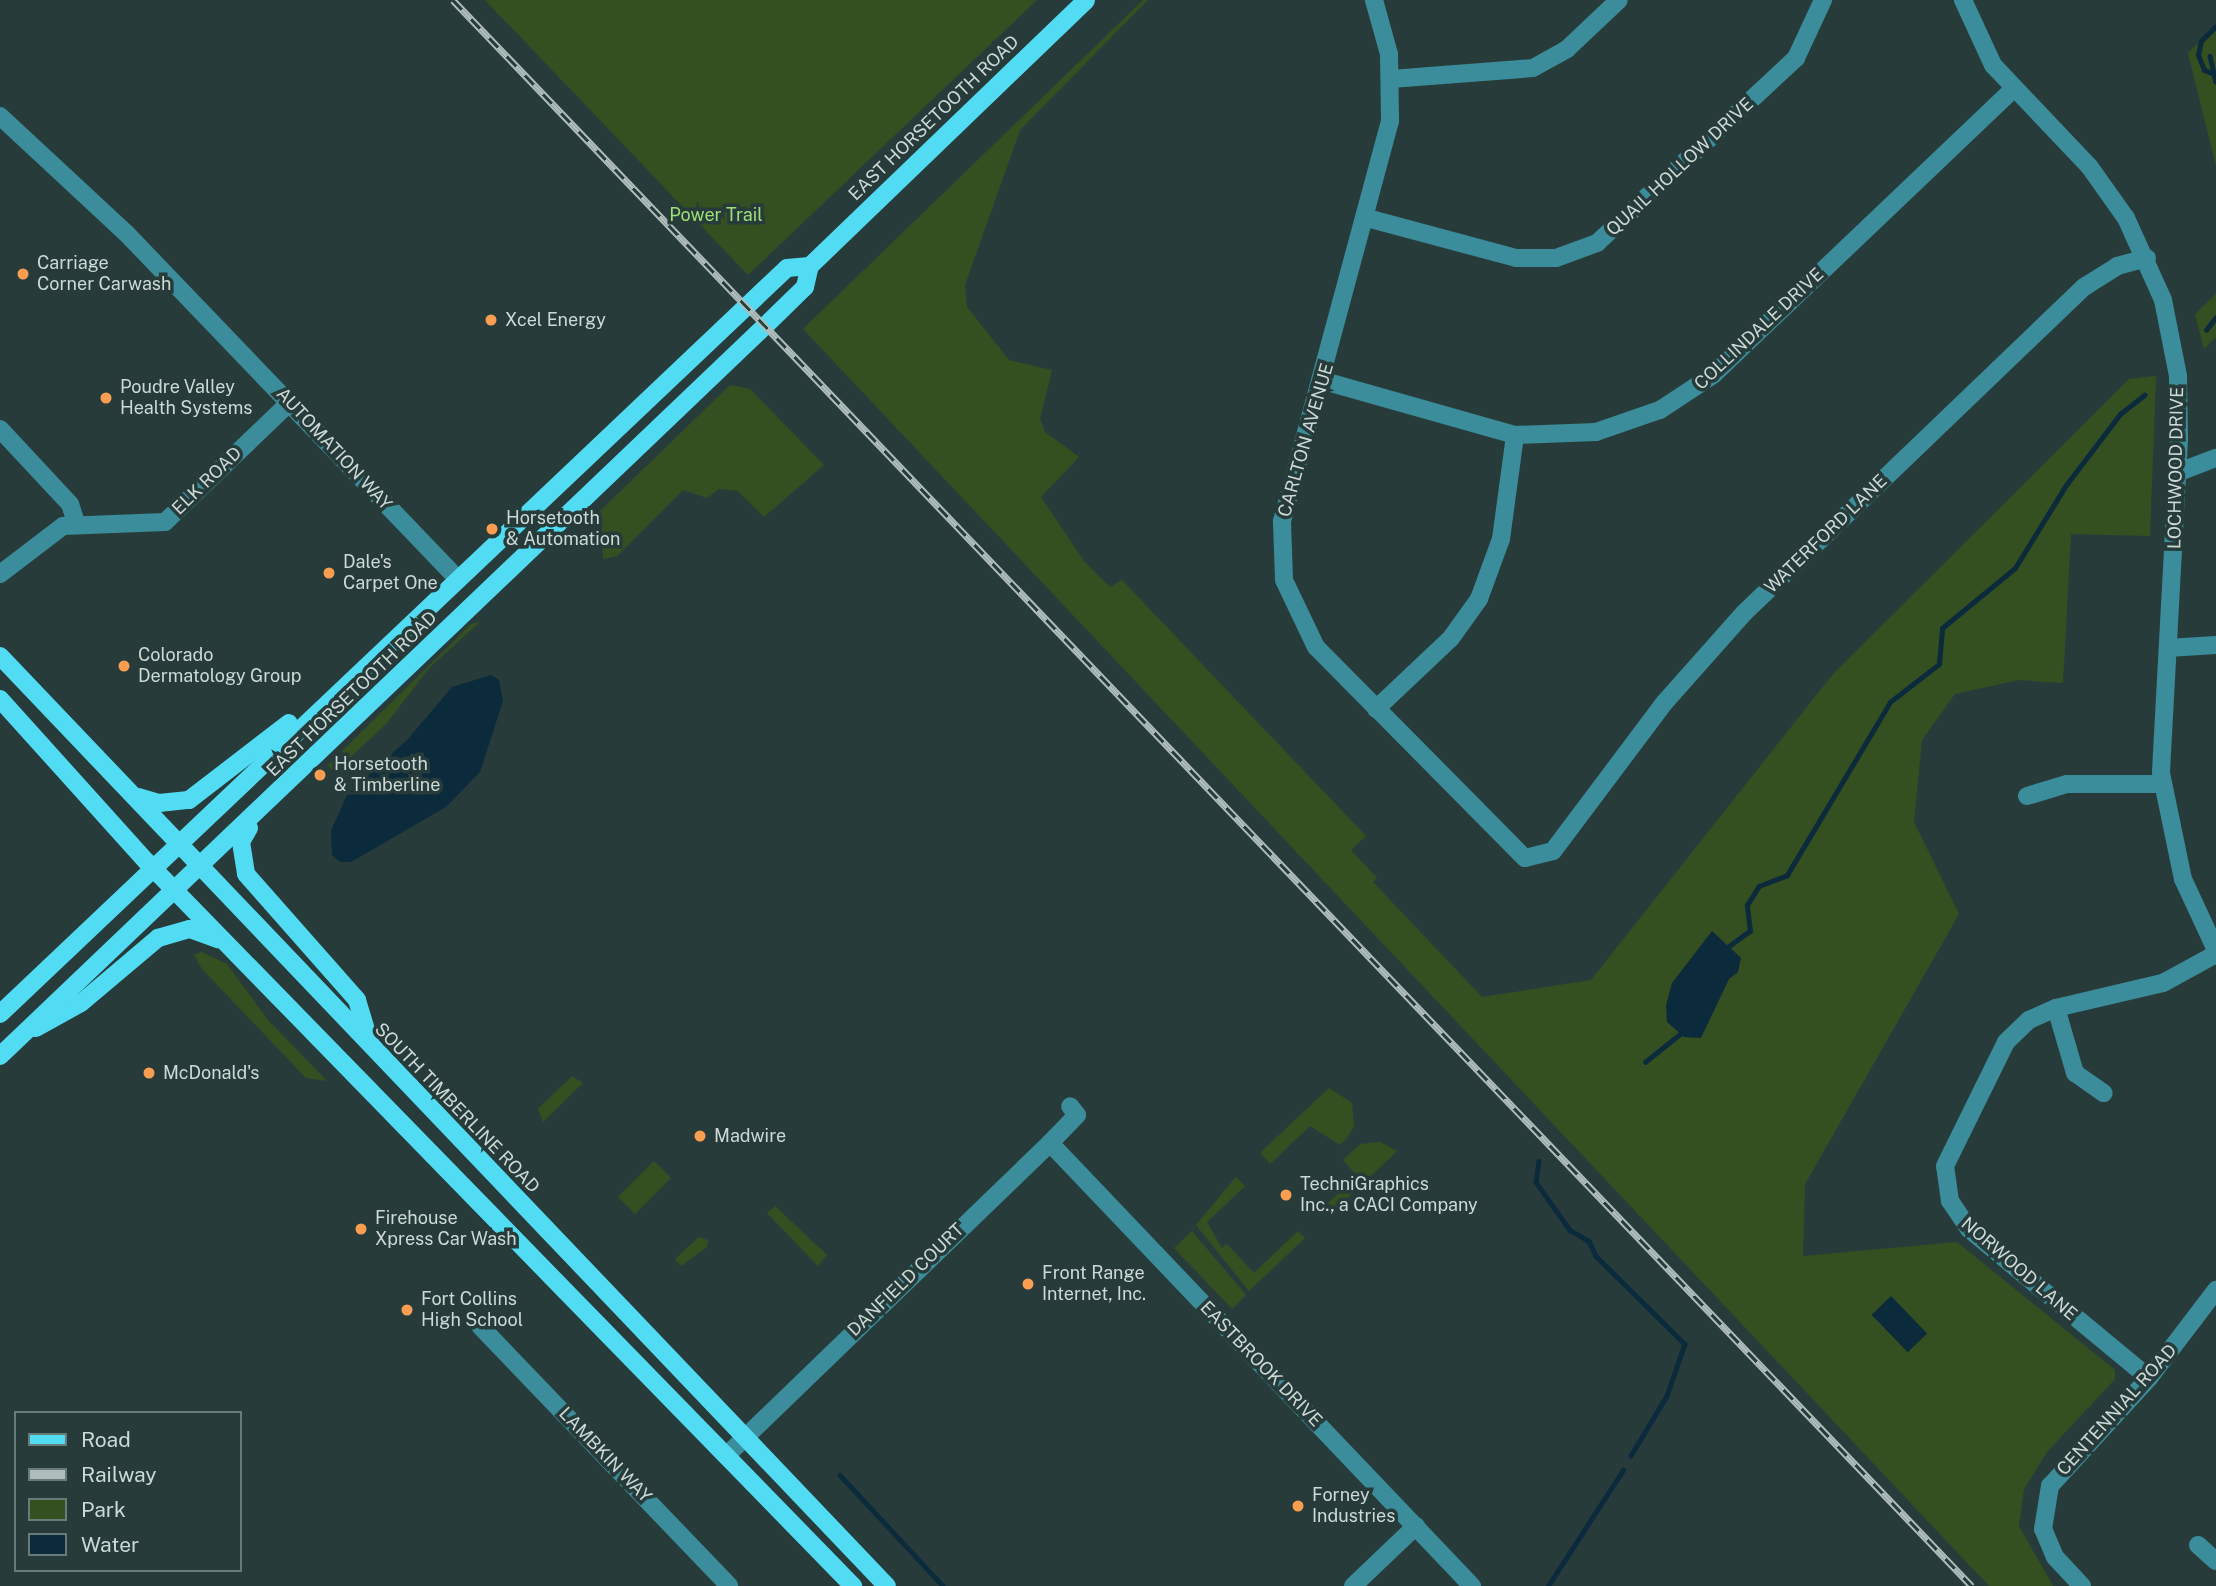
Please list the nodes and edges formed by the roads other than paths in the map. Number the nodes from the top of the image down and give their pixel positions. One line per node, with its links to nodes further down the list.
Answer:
1 (1086, 0): 11 (main road, EAST HORSETOOTH ROAD)
2 (1374, 0): 6 (street, CARLTON AVENUE)
3 (1619, 0): 6 (street)
4 (1823, 0): 9 (street, QUAIL HOLLOW DRIVE)
5 (1963, 0): 7 (street, LOCHWOOD DRIVE)
6 (1391, 79): 9 (street, CARLTON AVENUE)
7 (2013, 89): 10 (street, LOCHWOOD DRIVE); 15 (street, COLLINDALE DRIVE)
8 (0, 116): 13 (street, AUTOMATION WAY)
9 (1367, 218): 12 (street, CARLTON AVENUE)
10 (2147, 258): 17 (street, LOCHWOOD DRIVE); 32 (street, WATERFORD LANE)
11 (810, 266): 20 (main road, EAST HORSETOOTH ROAD); 30 (main road, EAST HORSETOOTH ROAD)
12 (1324, 381): 15 (street, COLLINDALE DRIVE); 26 (street, CARLTON AVENUE)
13 (290, 402): 18 (street, ELK ROAD); 20 (street, AUTOMATION WAY)
14 (0, 429): 18 (street)
15 (1515, 435): 26 (street)
16 (2216, 458): 17 (street)
17 (2179, 472): 22 (street, LOCHWOOD DRIVE)
18 (77, 525): 19 (street, ELK ROAD)
19 (0, 574)
20 (457, 578): 24 (main road, EAST HORSETOOTH ROAD)
21 (2216, 645): 22 (street)
22 (2168, 648): 27 (street, LOCHWOOD DRIVE)
23 (0, 656): 29 (main road, SOUTH TIMBERLINE ROAD)
24 (356, 673): 29 (main road); 31 (main road, EAST HORSETOOTH ROAD)
25 (0, 699): 34 (main road)
26 (1376, 709): 32 (street, CARLTON AVENUE)
27 (2162, 784): 28 (street); 37 (street, LOCHWOOD DRIVE)
28 (2027, 796)
29 (138, 797): 31 (main road, SOUTH TIMBERLINE ROAD)
30 (258, 814): 33 (main road, EAST HORSETOOTH ROAD); 41 (main road)
31 (180, 841): 33 (main road, SOUTH TIMBERLINE ROAD); 34 (main road, EAST HORSETOOTH ROAD)
32 (1545, 856)
33 (204, 865): 35 (main road, EAST HORSETOOTH ROAD); 41 (main road, SOUTH TIMBERLINE ROAD)
34 (152, 867): 35 (main road); 39 (main road, EAST HORSETOOTH ROAD)
35 (175, 890): 36 (main road); 40 (main road, EAST HORSETOOTH ROAD)
36 (225, 942): 40 (main road); 50 (main road)
37 (2216, 952): 38 (street, NORWOOD LANE)
38 (2056, 1008): 43 (street); 48 (street, NORWOOD LANE)
39 (0, 1014)
40 (25, 1031): 42 (main road, EAST HORSETOOTH ROAD)
41 (373, 1050): 49 (main road, SOUTH TIMBERLINE ROAD)
42 (0, 1056)
43 (2104, 1093)
44 (1070, 1106): 45 (street, DANFIELD COURT)
45 (1050, 1143): 49 (street, DANFIELD COURT); 51 (street, EASTBROOK DRIVE)
46 (2216, 1290): 48 (street, CENTENNIAL ROAD)
47 (480, 1325): 54 (street, LAMBKIN WAY)
48 (2149, 1378): 59 (street, CENTENNIAL ROAD)
49 (743, 1436): 50 (street, DANFIELD COURT); 56 (main road, SOUTH TIMBERLINE ROAD)
50 (728, 1454): 55 (main road)
51 (1416, 1526): 57 (street); 58 (street, EASTBROOK DRIVE)
52 (2198, 1545): 53 (street)
53 (2216, 1561)
54 (729, 1586)
55 (853, 1586)
56 (887, 1586)
57 (1353, 1586)
58 (1472, 1586)
59 (2082, 1586)

